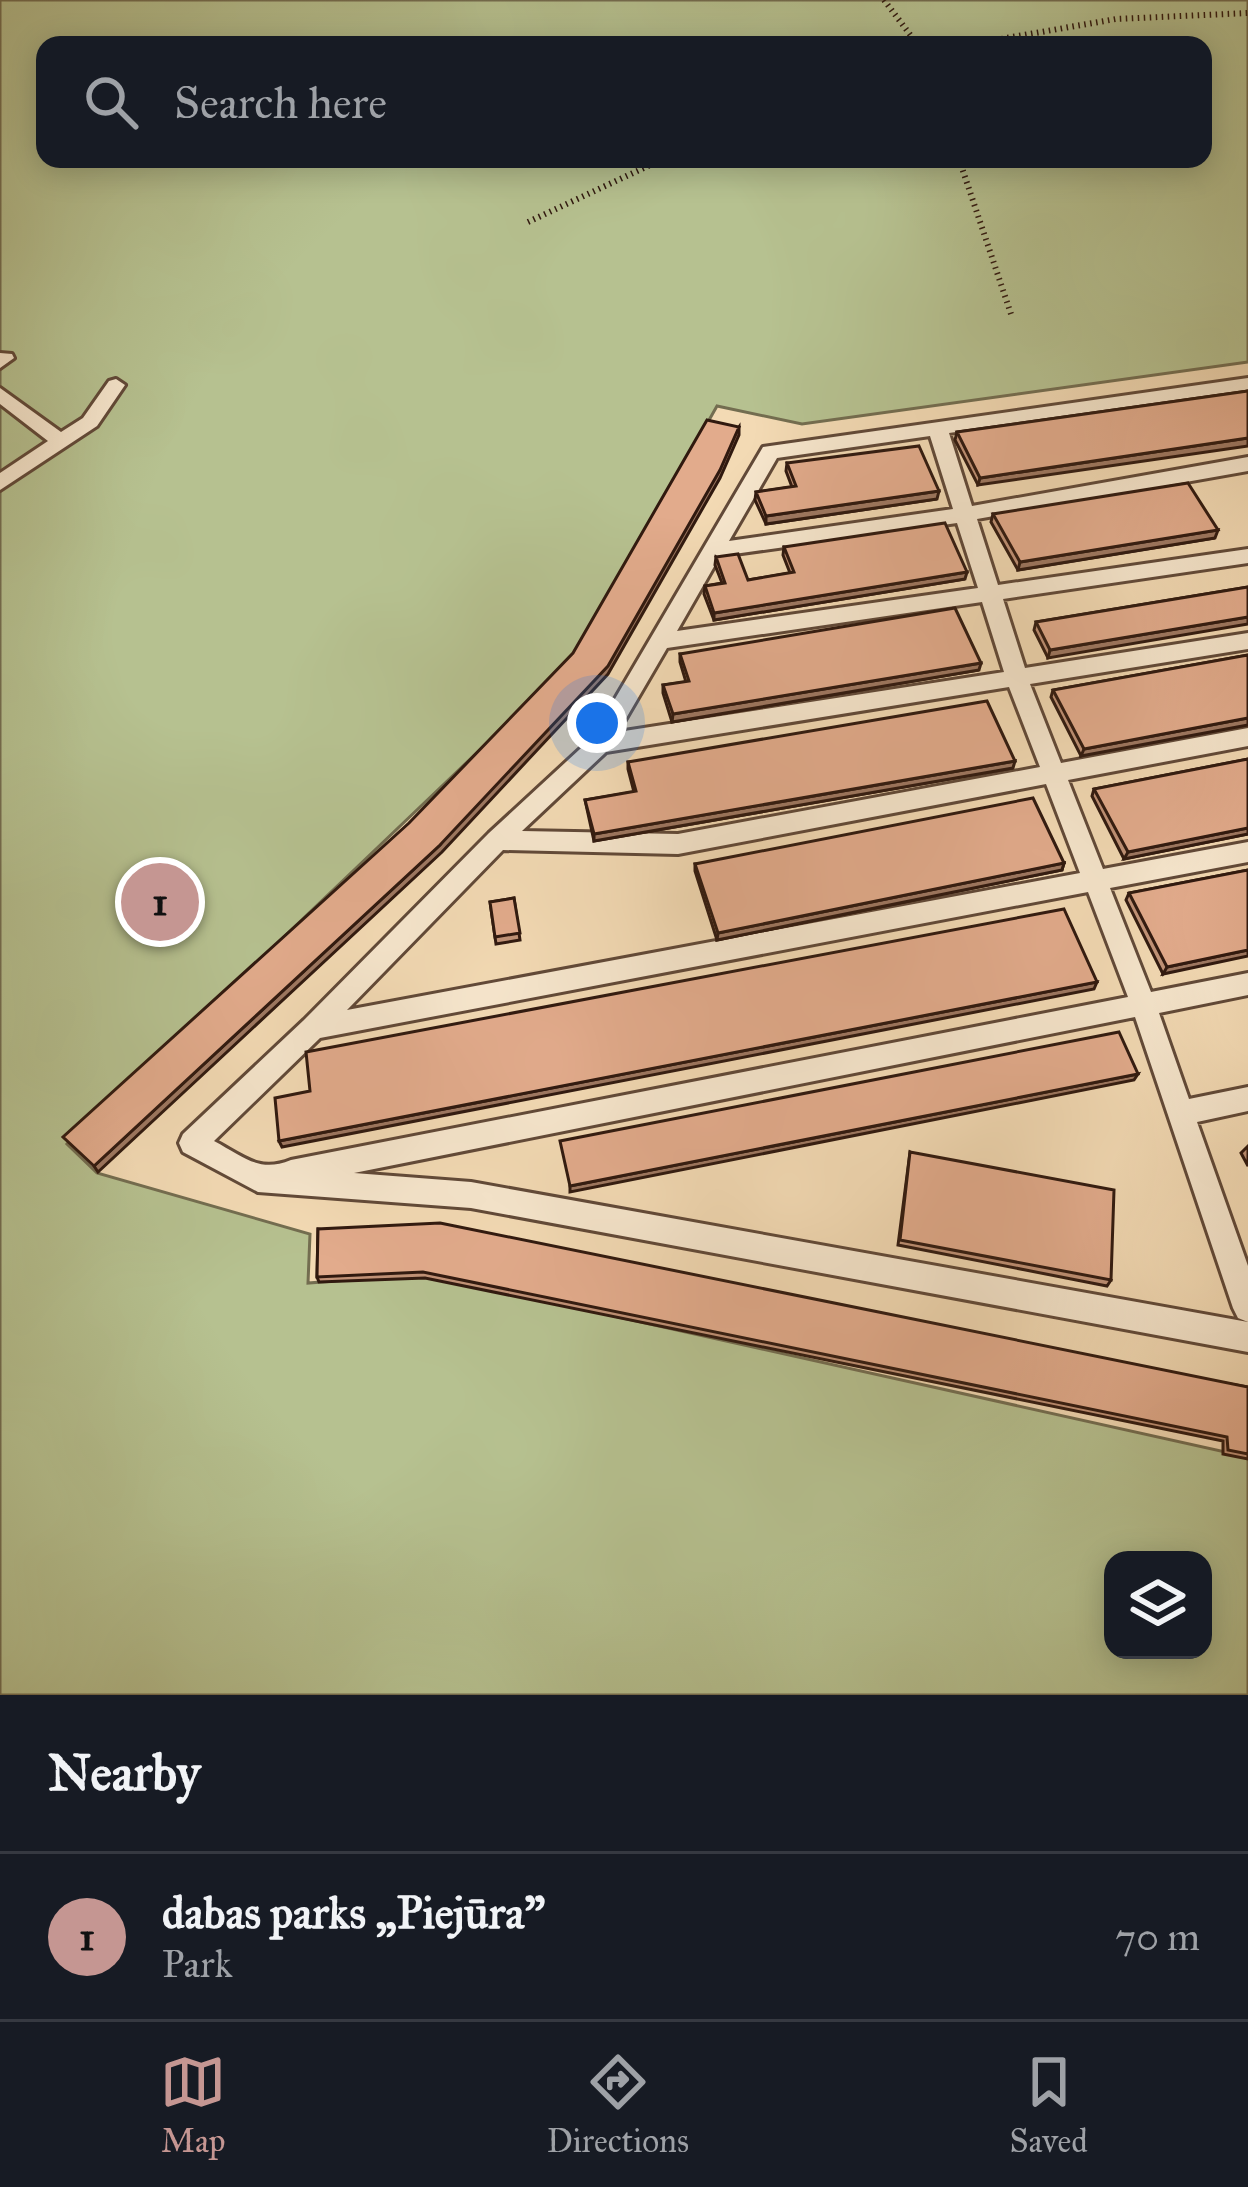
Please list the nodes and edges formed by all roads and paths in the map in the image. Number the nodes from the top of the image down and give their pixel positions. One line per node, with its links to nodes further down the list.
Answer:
1 (884, 0): 3 (path)
2 (1248, 14): 4 (path)
3 (911, 36)
4 (1018, 36)
5 (644, 168): 7 (path)
6 (962, 168): 8 (path)
7 (528, 222)
8 (1012, 317)
9 (1248, 384): 12 (lane)
10 (116, 386): 13 (lane)
11 (0, 394): 13 (lane)
12 (938, 428): 16 (lane); 17 (lane)
13 (61, 442): 15 (lane)
14 (1248, 464): 16 (lane)
15 (0, 483)
16 (962, 515): 17 (lane); 19 (lane)
17 (713, 550): 20 (lane)
18 (1248, 556): 19 (lane)
19 (991, 596): 20 (lane); 22 (lane)
20 (661, 640): 24 (lane)
21 (1248, 641): 22 (lane)
22 (1018, 681): 24 (lane); 25 (lane)
23 (1248, 737): 25 (lane)
24 (600, 744): 26 (lane)
25 (1054, 775): 26 (lane); 28 (lane)
26 (497, 840): 31 (lane)
27 (1248, 852): 28 (lane)
28 (1096, 883): 30 (lane); 31 (lane)
29 (1248, 984): 30 (lane)
30 (1144, 1006): 33 (lane); 34 (lane)
31 (313, 1028): 34 (lane)
32 (1248, 1099): 33 (lane)
33 (1180, 1113): 35 (lane)
34 (258, 1179): 36 (lane)
35 (1246, 1297)
36 (1248, 1337)

